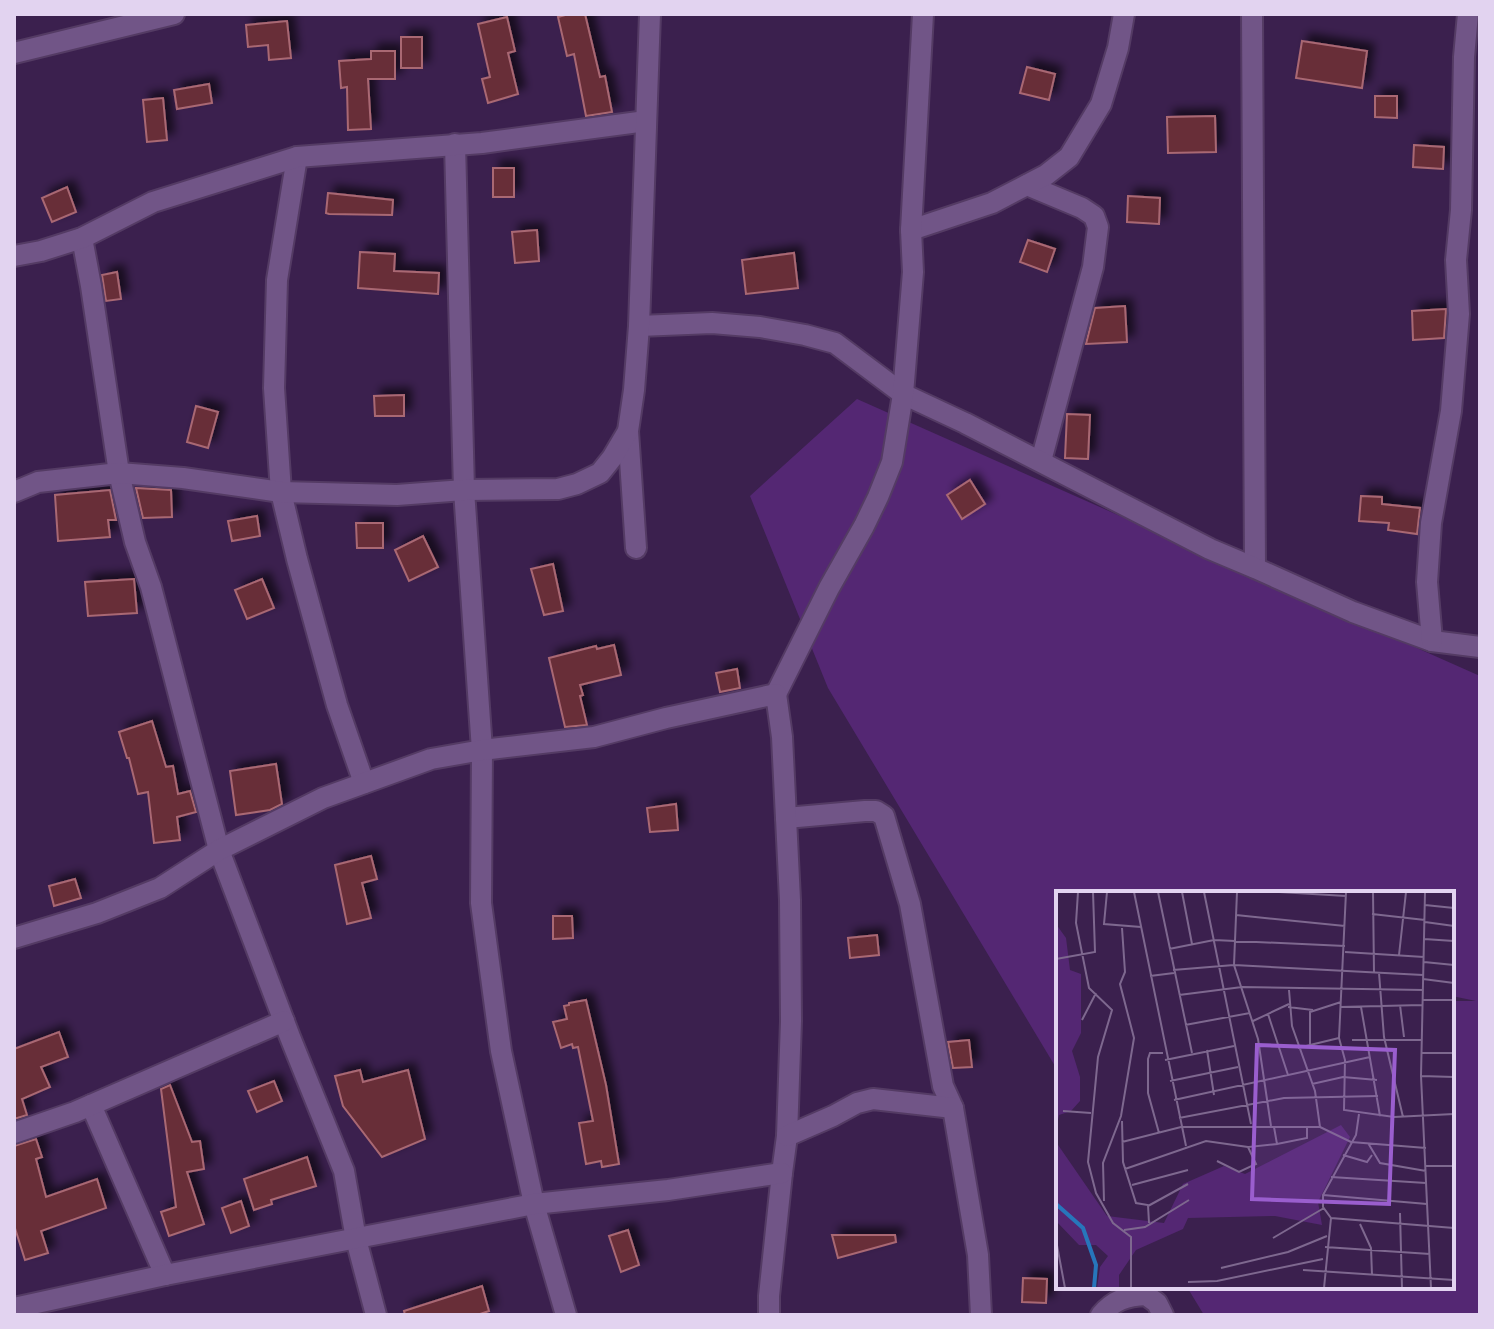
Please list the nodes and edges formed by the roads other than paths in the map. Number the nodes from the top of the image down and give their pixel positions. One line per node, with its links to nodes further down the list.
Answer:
1 (174, 14): 7 (street)
2 (650, 14): 8 (street)
3 (923, 14): 12 (street)
4 (1124, 14): 11 (street)
5 (1252, 14): 24 (street)
6 (1468, 14): 25 (street)
7 (14, 53)
8 (646, 121): 9 (street); 15 (street)
9 (455, 144): 10 (street); 20 (street)
10 (297, 157): 13 (street); 22 (street)
11 (1027, 185): 12 (street); 18 (street)
12 (911, 230): 16 (street)
13 (82, 238): 14 (street); 19 (street)
14 (14, 256)
15 (639, 326): 16 (street); 17 (street)
16 (903, 394): 18 (street); 27 (street)
17 (628, 431): 20 (street); 23 (street)
18 (1041, 461): 24 (street)
19 (119, 473): 21 (street); 22 (street); 31 (street)
20 (464, 490): 22 (street); 28 (street)
21 (14, 492)
22 (281, 492): 29 (street)
23 (636, 548)
24 (1255, 568): 25 (street)
25 (1432, 641): 26 (street)
26 (1480, 647)
27 (776, 694): 28 (street); 30 (street)
28 (482, 750): 29 (street); 40 (street)
29 (364, 783): 31 (street)
30 (786, 818): 36 (street); 38 (street)
31 (219, 850): 33 (street); 34 (street)
32 (14, 915): 33 (street)
33 (17, 937)
34 (284, 1021): 35 (street); 41 (street)
35 (91, 1105): 37 (street); 42 (street)
36 (953, 1108): 38 (street); 47 (street)
37 (14, 1133)
38 (787, 1136): 39 (street)
39 (782, 1173): 40 (street); 46 (street)
40 (534, 1204): 41 (street); 45 (street)
41 (356, 1239): 42 (street); 44 (street)
42 (165, 1275): 43 (street)
43 (14, 1308)
44 (376, 1315)
45 (566, 1315)
46 (769, 1315)
47 (981, 1315)
48 (1101, 1315): 49 (street)
49 (1163, 1315)

